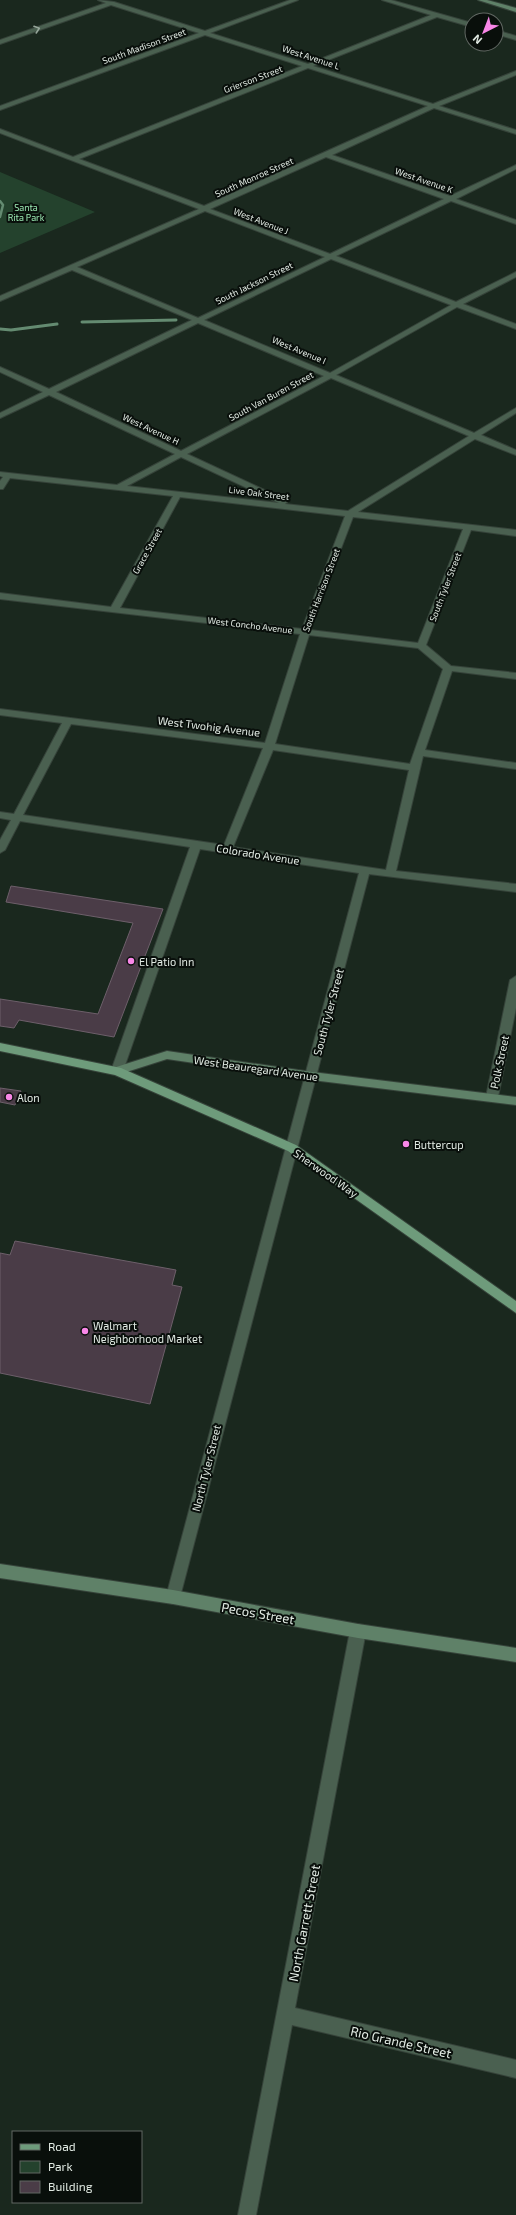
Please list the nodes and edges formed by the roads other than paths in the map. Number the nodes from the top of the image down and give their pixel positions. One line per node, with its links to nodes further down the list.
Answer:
1 (100, 0): 6 (street, West Avenue L)
2 (120, 0): 6 (street)
3 (295, 0): 10 (street, South Madison Street)
4 (385, 0): 8 (street)
5 (481, 0): 7 (street)
6 (111, 3): 10 (street, West Avenue L); 13 (street, one-way to 6)
7 (516, 10)
8 (436, 15): 9 (street); 14 (street, Grierson Street)
9 (464, 23)
10 (206, 33): 14 (street, West Avenue L); 17 (street, South Madison Street)
11 (504, 34): 12 (street)
12 (516, 38)
13 (0, 42)
14 (310, 66): 16 (street, West Avenue L); 21 (street, Grierson Street)
15 (516, 73): 16 (street, South Monroe Street)
16 (433, 106): 19 (street, West Avenue L); 20 (street, South Monroe Street)
17 (0, 108)
18 (0, 131): 21 (street, West Avenue J)
19 (516, 132)
20 (326, 155): 23 (street, West Avenue K); 24 (street, South Monroe Street)
21 (75, 158): 24 (street, West Avenue J)
22 (516, 167): 23 (street, South Jackson Street)
23 (451, 198): 25 (street, West Avenue K); 26 (street, South Jackson Street)
24 (206, 209): 26 (street, West Avenue J); 27 (street, South Monroe Street)
25 (516, 222)
26 (329, 257): 30 (street, West Avenue J); 31 (street, South Jackson Street)
27 (73, 268): 29 (street, South Monroe Street); 31 (street, West Avenue I)
28 (516, 274): 30 (street, South Van Buren Street)
29 (0, 299)
30 (456, 305): 32 (street, West Avenue J); 34 (street, South Van Buren Street)
31 (200, 320): 34 (street, West Avenue I); 35 (street, South Jackson Street)
32 (516, 328)
33 (0, 369): 35 (street, West Avenue H)
34 (331, 375): 38 (street, West Avenue I); 40 (street, South Van Buren Street)
35 (50, 392): 37 (street, South Jackson Street); 40 (street, West Avenue H)
36 (516, 410): 38 (street)
37 (0, 416)
38 (474, 435): 39 (street, West Avenue I); 46 (street)
39 (516, 453)
40 (182, 454): 42 (street, South Van Buren Street); 45 (street, West Avenue H)
41 (4, 474): 42 (street, Live Oak Street); 43 (street)
42 (119, 487): 44 (street, Live Oak Street)
43 (0, 488)
44 (178, 494): 45 (street, Live Oak Street); 50 (street, Grace Street)
45 (293, 507): 46 (street, Live Oak Street)
46 (350, 514): 47 (street, Live Oak Street); 51 (street, South Harrison Street)
47 (468, 527): 48 (street, Live Oak Street); 52 (street, South Tyler Street)
48 (516, 533)
49 (0, 596): 50 (street, West Concho Avenue)
50 (115, 608): 51 (street, West Concho Avenue)
51 (305, 632): 52 (street, West Concho Avenue); 57 (street, South Harrison Street)
52 (421, 646): 53 (street)
53 (448, 668): 54 (street); 58 (street)
54 (516, 676)
55 (0, 712): 56 (street, West Twohig Avenue)
56 (68, 721): 57 (street, West Twohig Avenue); 62 (street)
57 (269, 746): 60 (street, West Twohig Avenue); 65 (street, South Harrison Street)
58 (419, 752): 59 (street); 60 (street)
59 (516, 766)
60 (414, 768): 67 (street)
61 (0, 815): 62 (street, Colorado Avenue)
62 (16, 817): 63 (street, Colorado Avenue); 64 (street)
63 (196, 844): 65 (street, Colorado Avenue); 71 (street)
64 (0, 850)
65 (227, 850): 66 (street, Colorado Avenue)
66 (365, 870): 67 (street, Colorado Avenue); 72 (street, South Tyler Street)
67 (390, 874): 68 (street, Colorado Avenue)
68 (516, 888)
69 (516, 980): 73 (street, Polk Street)
70 (0, 1047): 71 (main road)
71 (117, 1072): 72 (street, West Beauregard Avenue); 75 (main road, Sherwood Way)
72 (312, 1076): 73 (street, West Beauregard Avenue); 75 (street, South Tyler Street)
73 (492, 1097): 74 (street, West Beauregard Avenue)
74 (516, 1101)
75 (292, 1148): 76 (main road, Sherwood Way); 77 (street, South Tyler Street)
76 (516, 1308)
77 (240, 1338): 79 (street, North Tyler Street)
78 (0, 1571): 79 (street, Pecos Street)
79 (173, 1597): 80 (street, Pecos Street)
80 (358, 1631): 81 (street, Pecos Street); 82 (street, North Garrett Street)
81 (516, 1655)
82 (287, 2015): 83 (street, Rio Grande Street); 84 (street, North Garrett Street)
83 (516, 2069)
84 (247, 2215)

